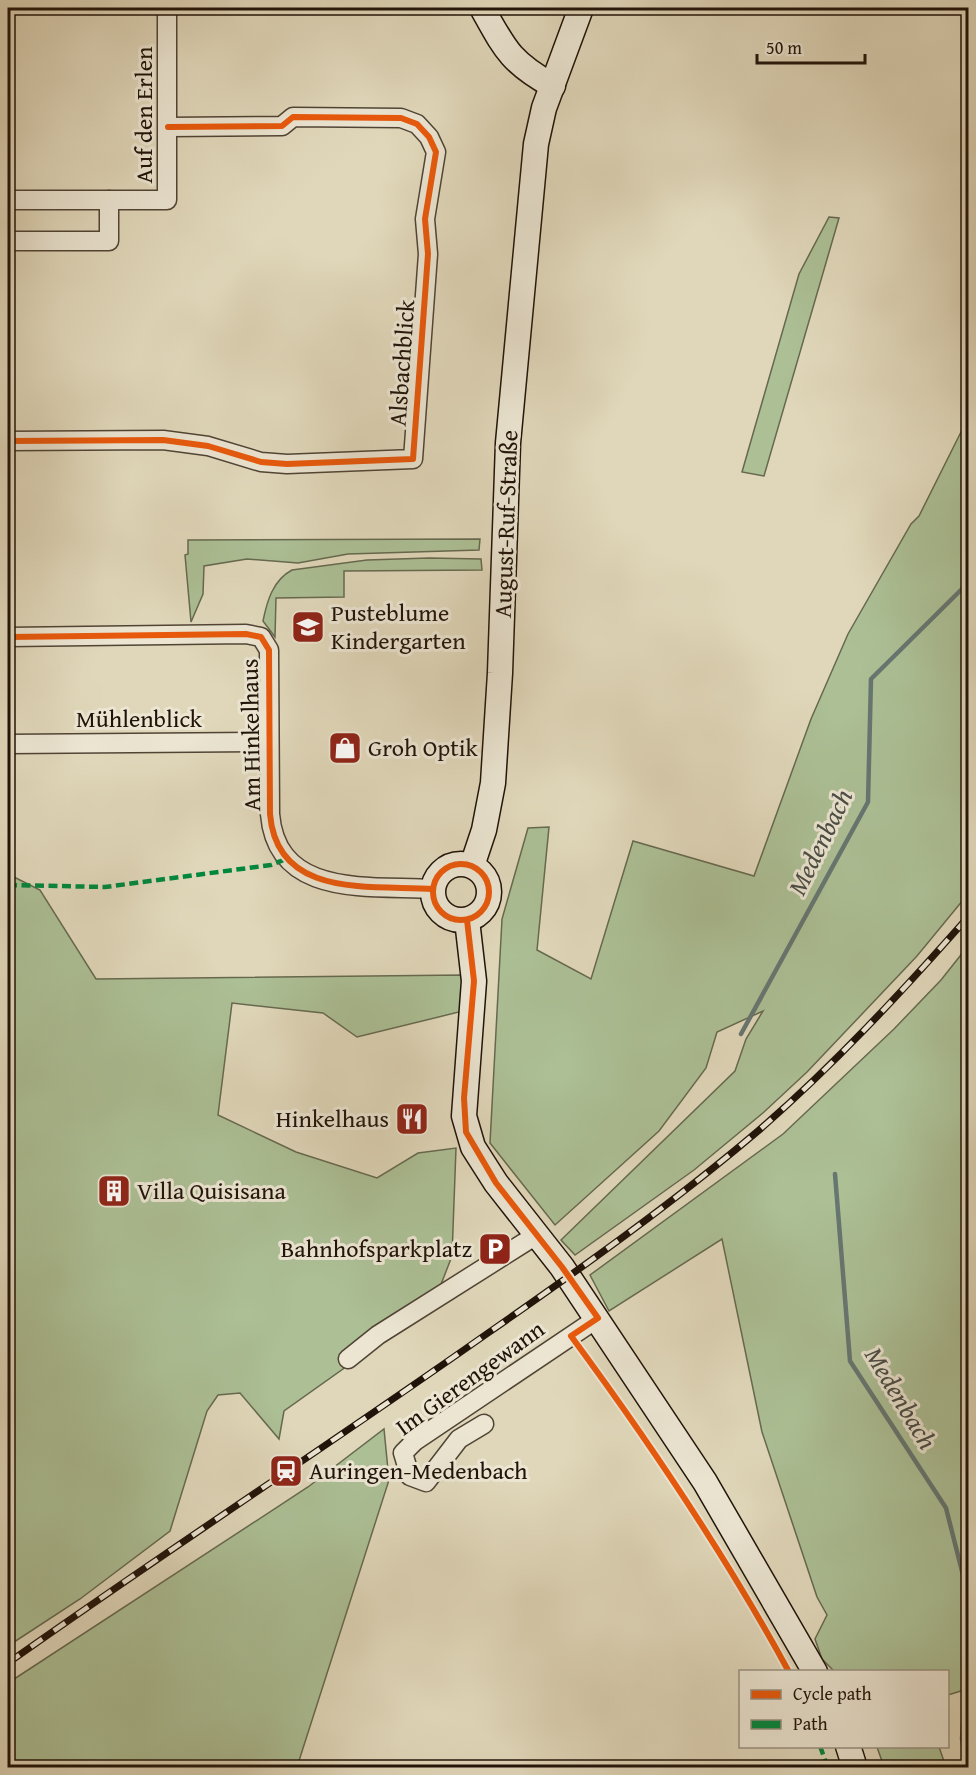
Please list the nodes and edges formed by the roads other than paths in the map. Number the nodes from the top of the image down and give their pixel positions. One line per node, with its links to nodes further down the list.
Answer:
1 (167, 8): 5 (street, Auf den Erlen)
2 (483, 8): 4 (main road)
3 (581, 8): 4 (main road, August-Ruf-Straße)
4 (553, 86): 13 (main road, August-Ruf-Straße)
5 (168, 127): 7 (street, Auf den Erlen); 9 (street, Alsbachblick)
6 (8, 200): 7 (street, Auf den Erlen)
7 (109, 200): 8 (street, Auf den Erlen)
8 (8, 241)
9 (8, 441)
10 (8, 637): 11 (street, Am Hinkelhaus)
11 (269, 742): 12 (street, Mühlenblick); 14 (street, Am Hinkelhaus)
12 (8, 744)
13 (472, 866): 14 (main road); 15 (main road)
14 (433, 889): 15 (main road)
15 (467, 920): 16 (main road)
16 (538, 1234): 17 (main road); 18 (street)
17 (598, 1318): 19 (street, Im Gierengewann); 20 (main road)
18 (348, 1359)
19 (484, 1424)
20 (815, 1670)
21 (849, 1748): 22 (main road)
22 (855, 1767)

